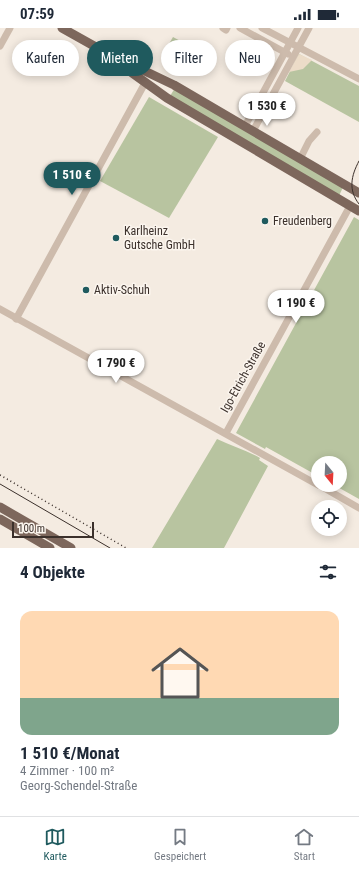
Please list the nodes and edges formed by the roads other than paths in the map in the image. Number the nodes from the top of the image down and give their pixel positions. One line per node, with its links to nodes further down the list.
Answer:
1 (10, 28): 11 (street)
2 (62, 28): 9 (main road)
3 (223, 28): 4 (street)
4 (227, 28)
5 (240, 28): 13 (street)
6 (262, 28): 10 (street)
7 (298, 28): 10 (street)
8 (309, 28): 12 (street)
9 (87, 43)
10 (290, 43): 12 (street); 13 (street)
11 (0, 46)
12 (298, 46): 14 (street); 18 (street)
13 (285, 52): 14 (street); 20 (street)
14 (293, 56): 20 (street)
15 (153, 74): 20 (main road)
16 (135, 76): 19 (main road)
17 (149, 76): 19 (main road)
18 (359, 79)
19 (144, 83): 24 (main road); 27 (street)
20 (249, 129): 22 (main road)
21 (316, 132): 22 (street)
22 (300, 159): 23 (main road)
23 (359, 193): 24 (main road)
24 (350, 206): 25 (main road); 28 (street, Igo-Etrich-Straße)
25 (359, 211)
26 (0, 309): 27 (street)
27 (16, 318): 28 (street)
28 (226, 433): 29 (street)
29 (311, 481)
30 (330, 492): 32 (street)
31 (0, 507): 35 (main road)
32 (359, 508)
33 (0, 519): 34 (main road)
34 (50, 548)
35 (71, 548)

